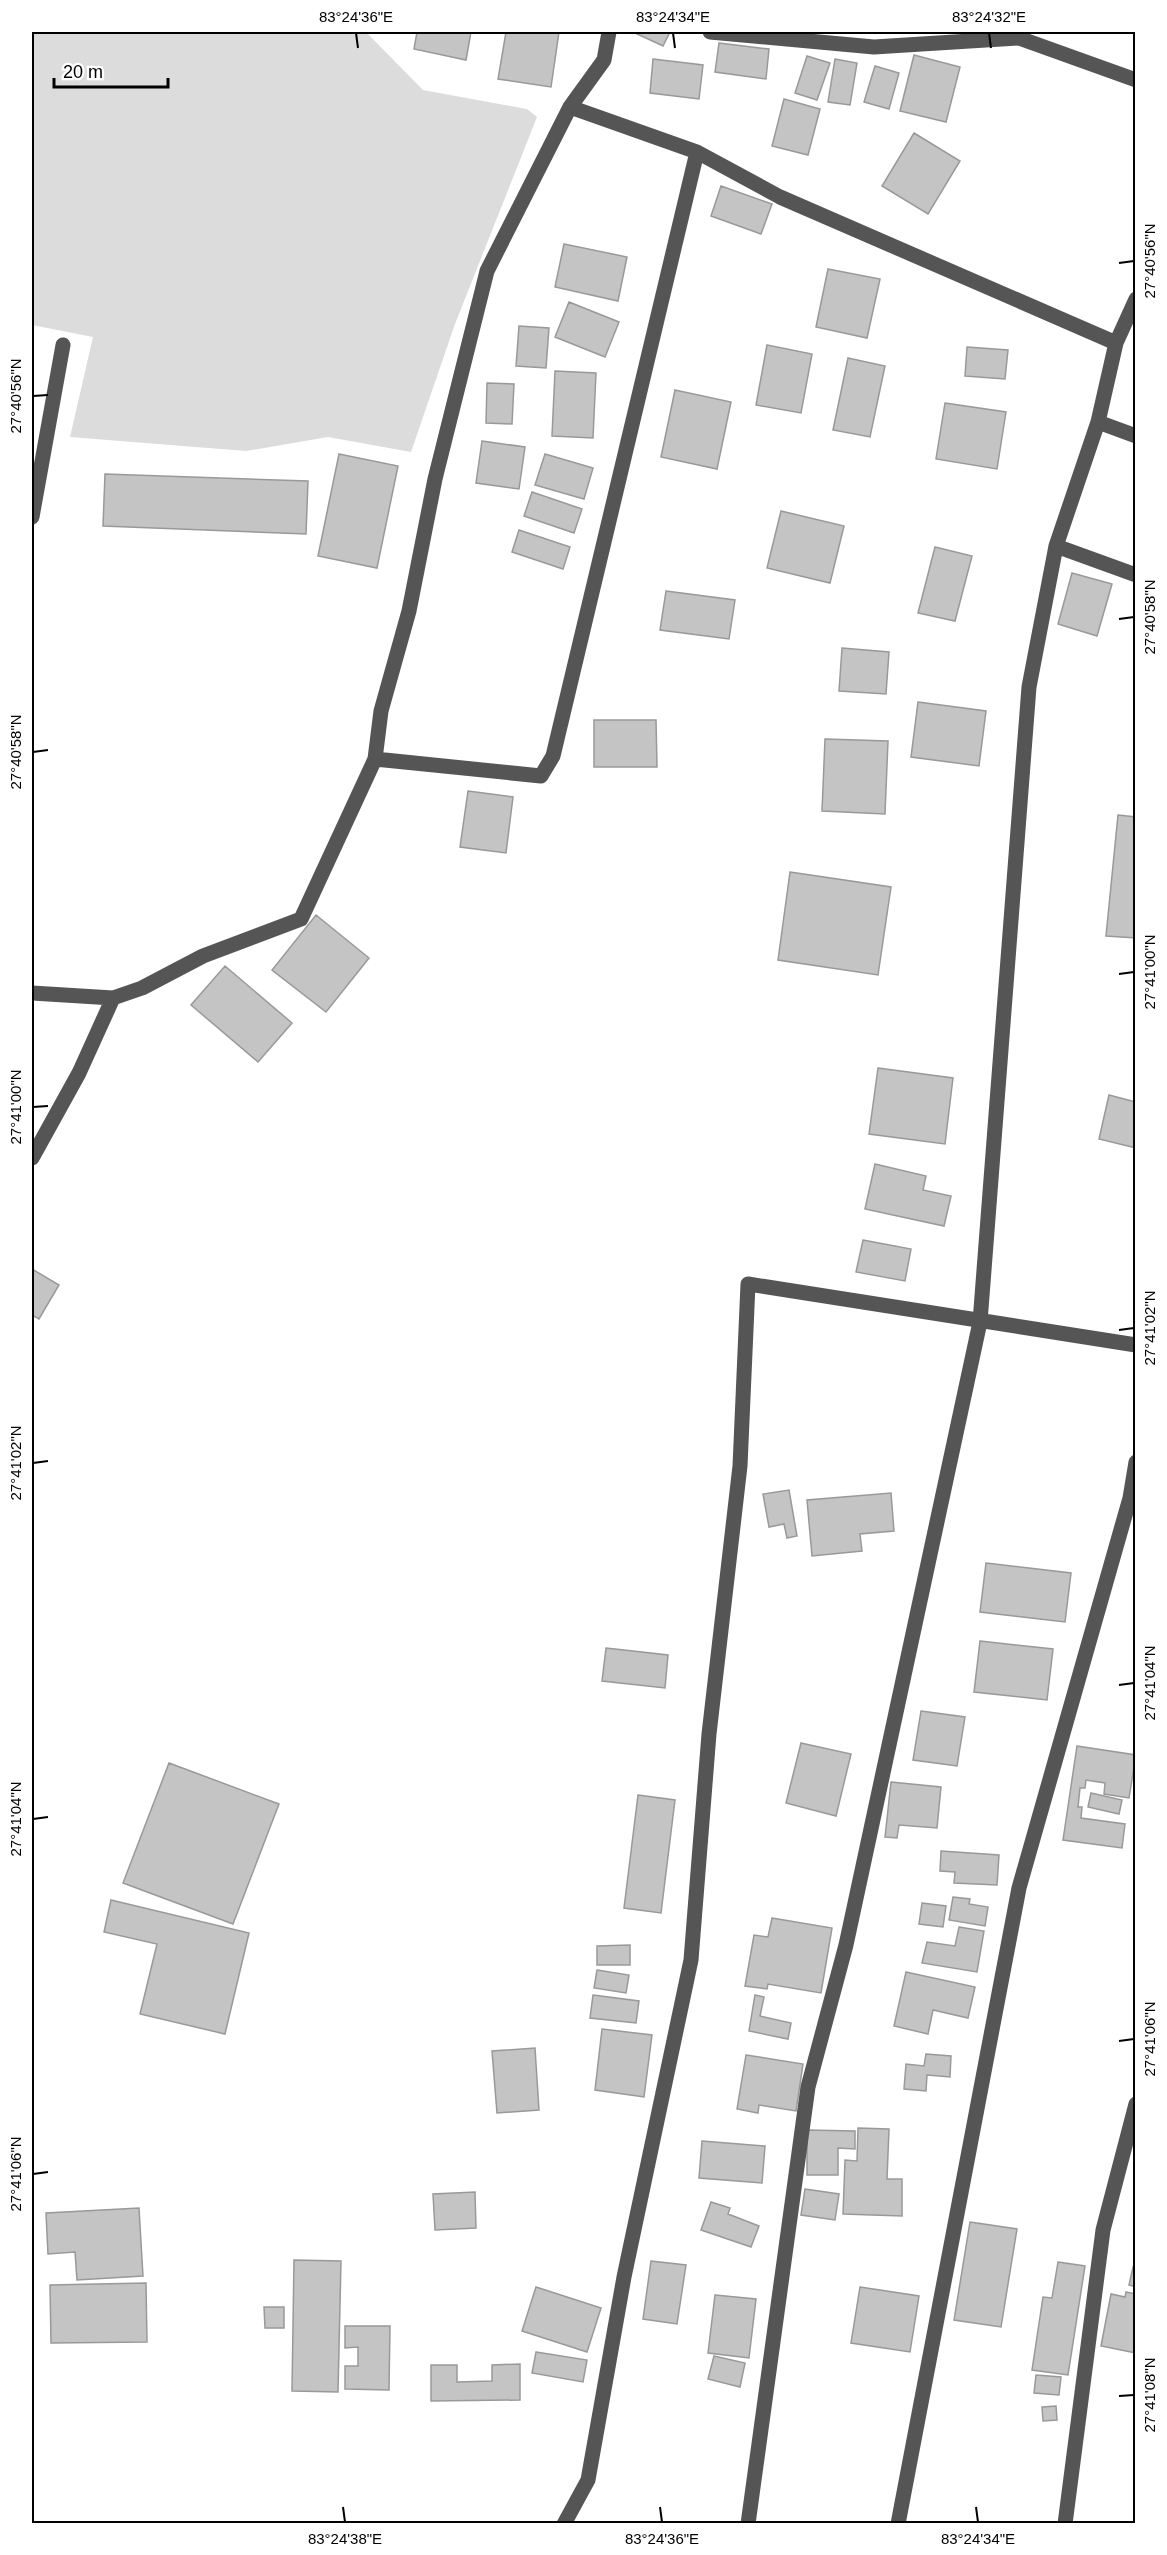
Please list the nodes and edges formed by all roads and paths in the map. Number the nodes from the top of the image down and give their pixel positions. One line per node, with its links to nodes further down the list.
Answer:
1 (609, 32): 4 (street)
2 (710, 32): 3 (street)
3 (1136, 80)
4 (570, 108): 5 (street); 14 (street)
5 (697, 152): 7 (street); 14 (street)
6 (1136, 299): 7 (street)
7 (1116, 343): 9 (street)
8 (63, 345): 11 (street)
9 (1098, 422): 10 (street); 12 (street)
10 (1136, 436)
11 (32, 517)
12 (1056, 546): 13 (street); 18 (street)
13 (1136, 575)
14 (375, 759): 16 (street)
15 (32, 993): 16 (street)
16 (113, 998): 17 (street)
17 (32, 1158)
18 (980, 1322): 19 (street); 22 (street); 23 (street)
19 (1136, 1345)
20 (1136, 1462): 24 (street)
21 (1136, 2104): 25 (street)
22 (564, 2523)
23 (748, 2523)
24 (898, 2523)
25 (1065, 2523)

